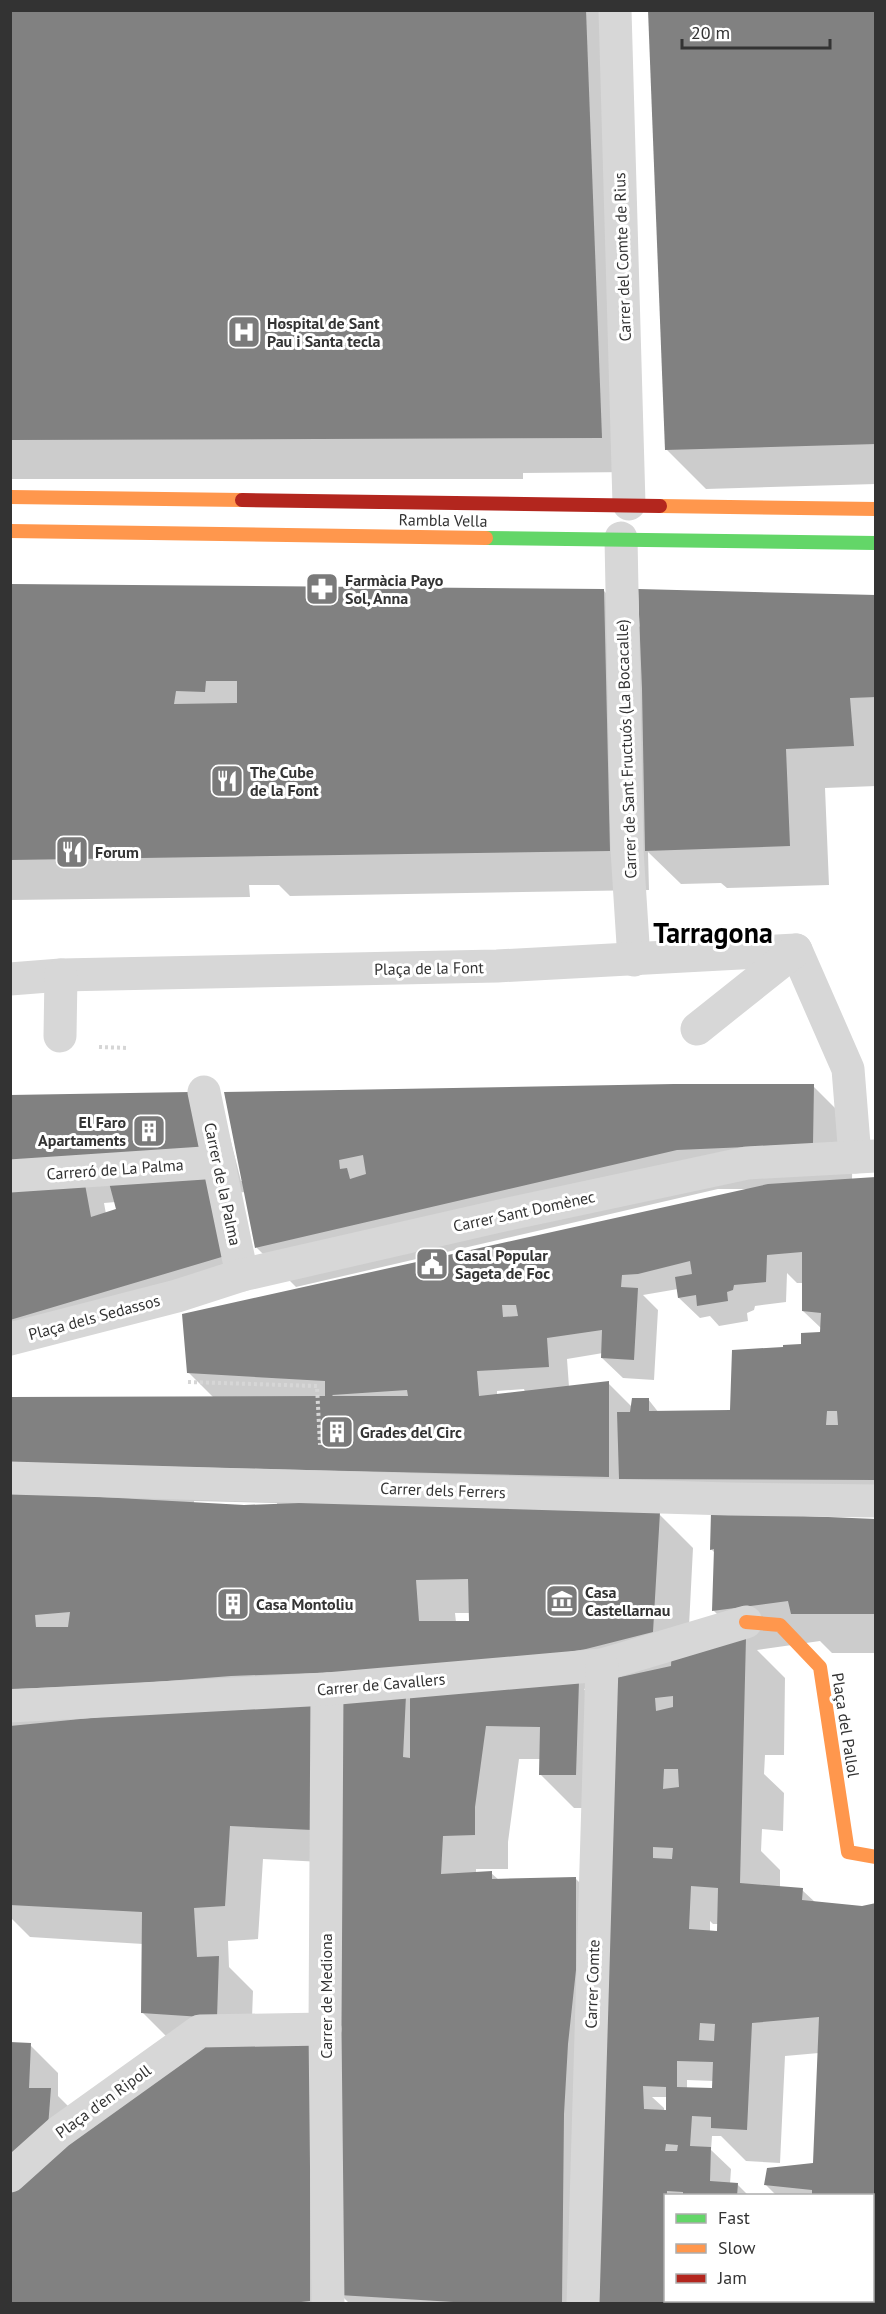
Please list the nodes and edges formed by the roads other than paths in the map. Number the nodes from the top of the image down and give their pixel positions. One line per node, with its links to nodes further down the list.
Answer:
1 (615, 10): 3 (street, Carrer del Comte de Rius)
2 (10, 496): 3 (main road, Rambla Vella)
3 (629, 504): 4 (main road, Rambla Vella)
4 (876, 509)
5 (10, 531): 6 (main road, Rambla Vella)
6 (621, 538): 7 (main road, Rambla Vella); 9 (street, Carrer de Sant Fructuós (La Bocacalle))
7 (876, 543)
8 (796, 950): 9 (street, Plaça de la Font); 12 (street); 15 (street)
9 (634, 960): 10 (street, Plaça de la Font)
10 (61, 975): 11 (street, Plaça de la Font); 13 (street)
11 (10, 979)
12 (697, 1029)
13 (60, 1036)
14 (204, 1092): 16 (street, Carrer de la Palma)
15 (865, 1156): 18 (street, Carrer Sant Domènec)
16 (219, 1162): 17 (street, Carreró de La Palma); 18 (street, Carrer de la Palma)
17 (10, 1176)
18 (242, 1275): 19 (street, Carrer Sant Domènec)
19 (177, 1296): 20 (street, Plaça dels Sedassos)
20 (10, 1339)
21 (10, 1478): 22 (street, Carrer dels Ferrers)
22 (876, 1501)
23 (746, 1622): 24 (street, Carrer de Cavallers); 27 (main road, Plaça del Pallol)
24 (602, 1665): 25 (street, Carrer de Cavallers); 31 (street, Carrer Comte)
25 (327, 1689): 26 (street, Carrer de Cavallers); 28 (street, Carrer de Mediona)
26 (10, 1706)
27 (876, 1857)
28 (325, 2029): 29 (street, Plaça d'en Ripoll); 30 (street, Carrer de Mediona)
29 (10, 2176)
30 (328, 2304)
31 (583, 2304)

